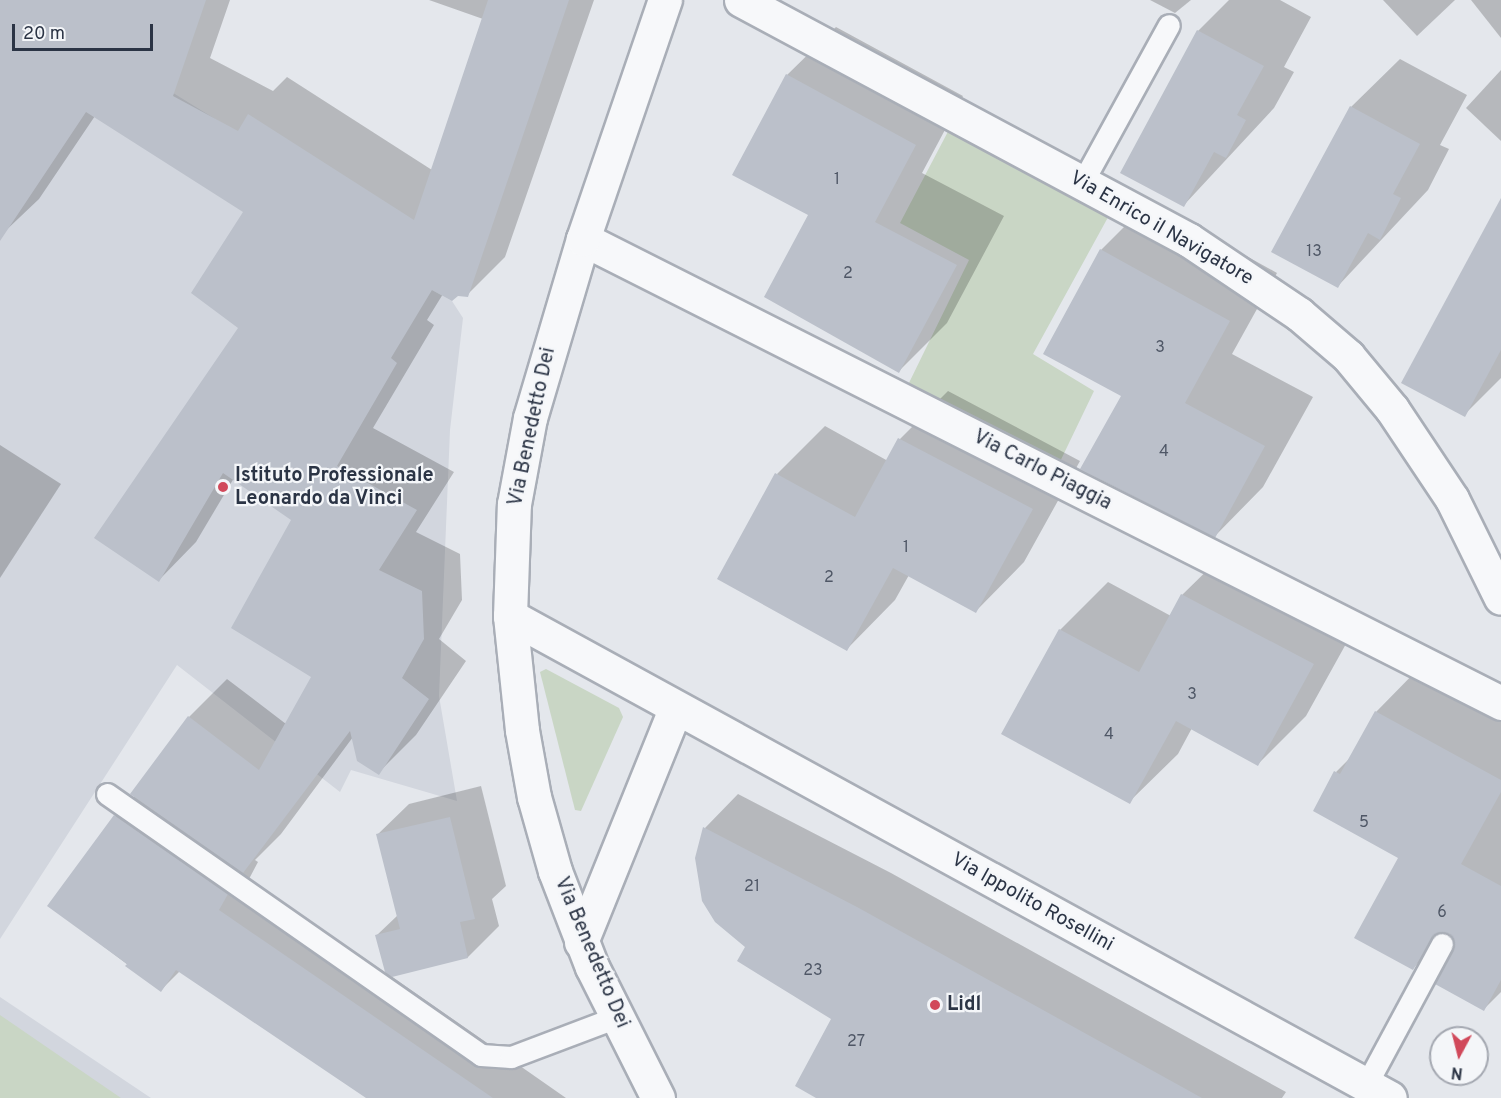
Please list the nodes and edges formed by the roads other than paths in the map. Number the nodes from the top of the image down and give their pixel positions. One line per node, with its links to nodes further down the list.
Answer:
1 (665, 0): 5 (street, Via Benedetto Dei)
2 (741, 0): 4 (street, Via Enrico il Navigatore)
3 (1168, 25): 4 (lane)
4 (1082, 183): 6 (street, Via Enrico il Navigatore)
5 (583, 239): 7 (street, Via Benedetto Dei); 8 (street, Via Carlo Piaggia)
6 (1501, 598)
7 (510, 616): 9 (street, Via Ippolito Rosellini); 11 (street, Via Benedetto Dei)
8 (1501, 704)
9 (675, 710): 11 (street); 14 (street, Via Ippolito Rosellini)
10 (107, 794): 13 (lane)
11 (581, 942): 13 (street, Via Benedetto Dei)
12 (1442, 944): 14 (lane)
13 (617, 1017): 15 (street, Via Benedetto Dei)
14 (1378, 1092)
15 (658, 1098)

